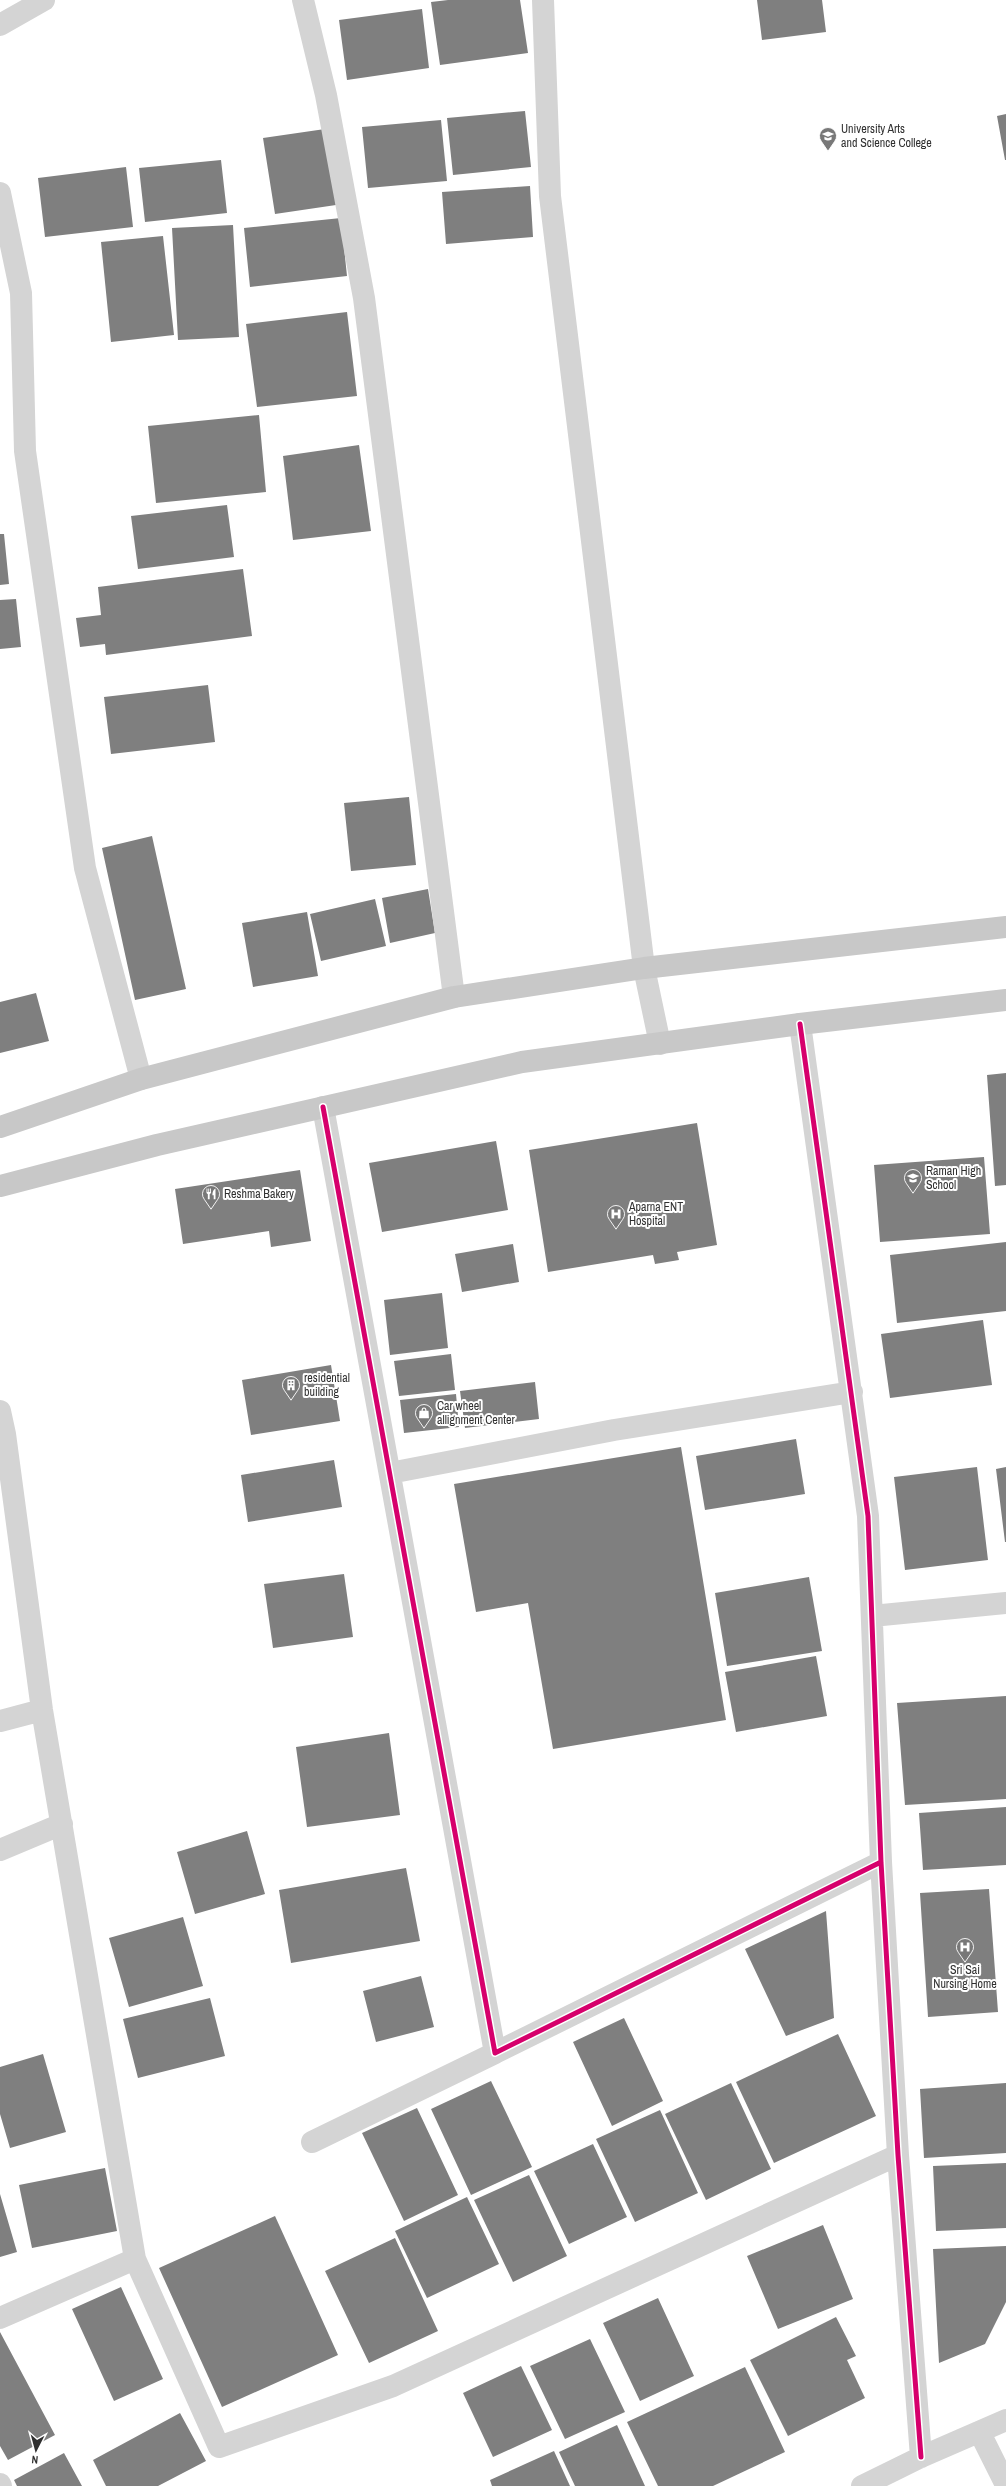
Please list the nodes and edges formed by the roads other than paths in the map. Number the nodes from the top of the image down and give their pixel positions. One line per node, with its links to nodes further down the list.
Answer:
1 (44, 0): 4 (street)
2 (303, 0): 8 (street)
3 (543, 0): 7 (street)
4 (0, 25)
5 (0, 193): 12 (street)
6 (1006, 927): 7 (main road)
7 (644, 968): 8 (main road); 11 (street)
8 (454, 997): 12 (main road)
9 (1006, 1000): 10 (main road)
10 (800, 1024): 11 (main road); 16 (street)
11 (660, 1044): 13 (main road)
12 (141, 1079): 14 (main road)
13 (323, 1107): 15 (main road); 18 (street)
14 (0, 1127)
15 (0, 1186)
16 (852, 1392): 18 (street); 20 (street)
17 (0, 1411): 21 (street)
18 (390, 1473): 26 (street)
19 (1006, 1603): 20 (street)
20 (872, 1616): 25 (street)
21 (42, 1710): 22 (street); 23 (street)
22 (0, 1721)
23 (62, 1824): 24 (street); 29 (street)
24 (0, 1850)
25 (880, 1862): 26 (street); 28 (street)
26 (495, 2053): 27 (street)
27 (312, 2142)
28 (898, 2155): 29 (street); 33 (street)
29 (135, 2259): 30 (street)
30 (0, 2318)
31 (1006, 2420): 32 (street)
32 (980, 2433): 33 (street); 34 (street)
33 (921, 2457): 35 (street)
34 (1006, 2484)
35 (862, 2486)

